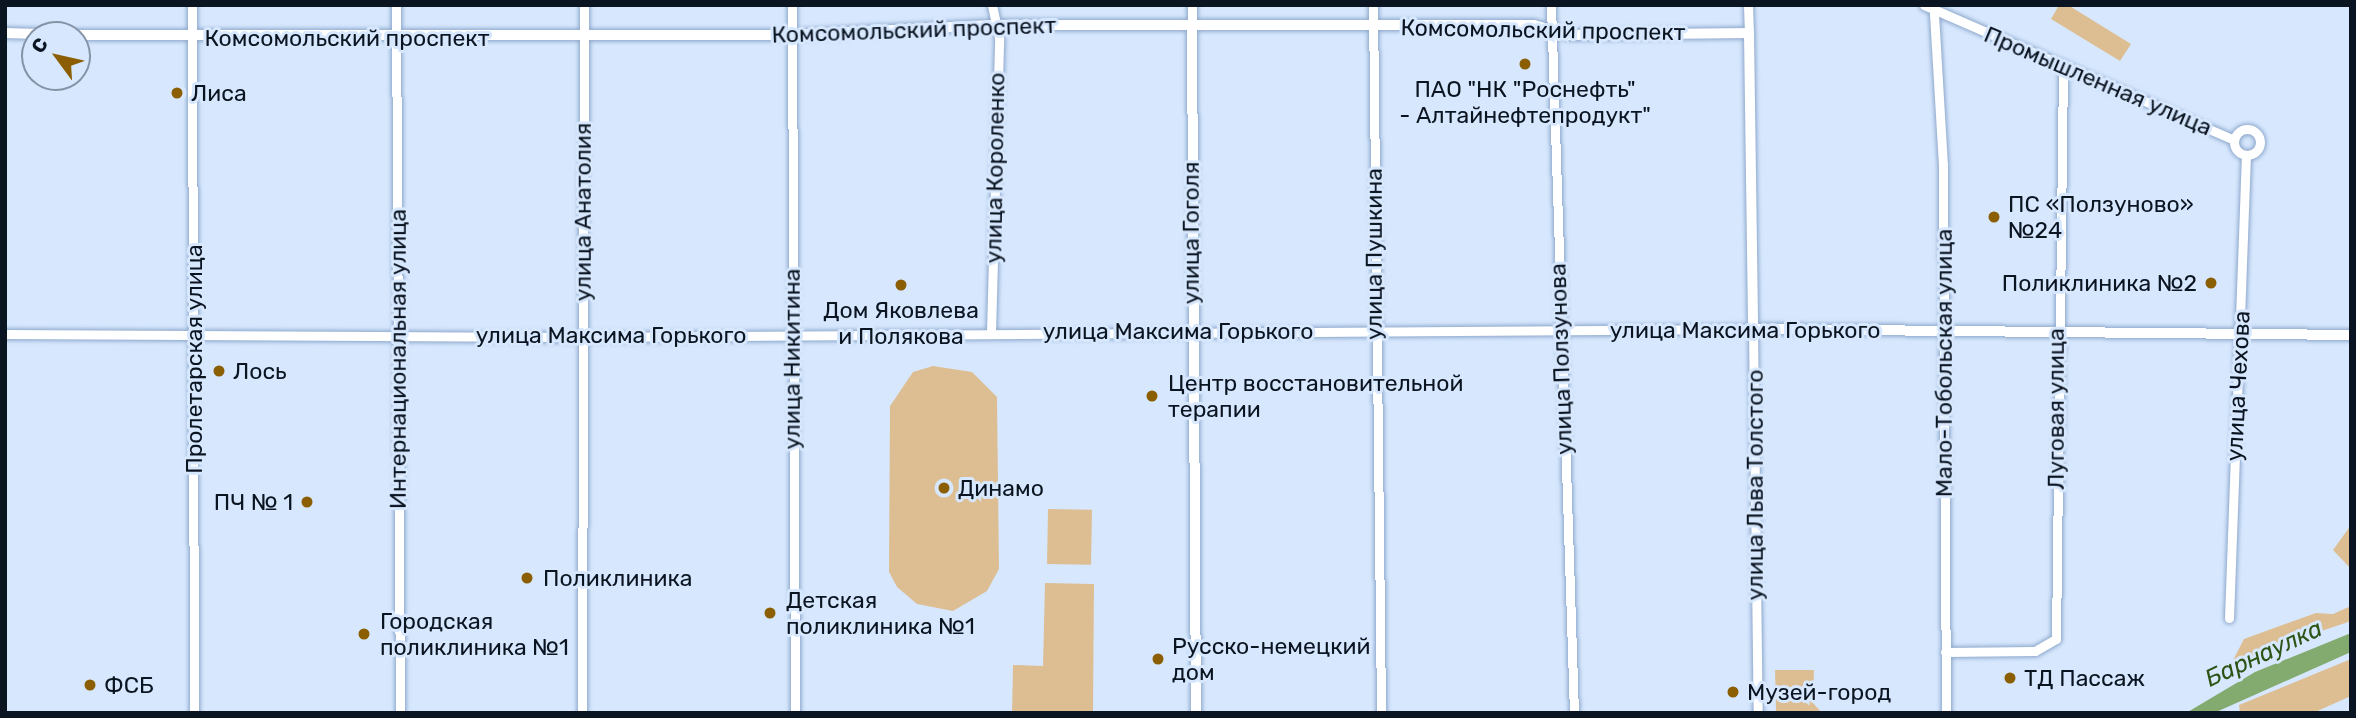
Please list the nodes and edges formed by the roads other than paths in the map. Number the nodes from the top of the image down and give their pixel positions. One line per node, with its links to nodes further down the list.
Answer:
1 (192, 5): 21 (street, Пролетарская улица)
2 (396, 5): 20 (street, Интернациональная улица)
3 (584, 5): 19 (street, улица Анатолия)
4 (792, 5): 17 (street, улица Никитина)
5 (992, 5): 12 (street, улица Короленко)
6 (1192, 5): 13 (street, улица Гоголя)
7 (1373, 5): 14 (street, улица Пушкина)
8 (1551, 5): 15 (street, улица Ползунова)
9 (1748, 5): 16 (street, улица Льва Толстого)
10 (1924, 5): 11 (street, Промышленная улица)
11 (1934, 14): 22 (street, Промышленная улица); 28 (street, Мало-Тобольская улица)
12 (994, 25): 13 (street, Комсомольский проспект); 17 (street, Комсомольский проспект); 30 (street, улица Короленко)
13 (1192, 26): 14 (street, Комсомольский проспект); 31 (street, улица Гоголя)
14 (1373, 27): 15 (street, Комсомольский проспект); 26 (street, улица Пушкина)
15 (1552, 31): 16 (street, Комсомольский проспект); 27 (street, улица Ползунова)
16 (1749, 33): 25 (street, улица Льва Толстого)
17 (792, 35): 19 (street, Комсомольский проспект); 34 (street, улица Никитина)
18 (91, 36): 21 (street, Комсомольский проспект)
19 (583, 36): 20 (street, Комсомольский проспект); 38 (street, улица Анатолия)
20 (397, 37): 21 (street, Комсомольский проспект); 35 (street, Интернациональная улица)
21 (191, 39): 37 (street, Пролетарская улица)
22 (2063, 65): 23 (street, Промышленная улица); 29 (street, Луговая улица)
23 (2234, 140): 24 (street); 24 (street, улица Чехова)
24 (2246, 155): 32 (street, улица Чехова)
25 (1754, 329): 27 (street, улица Максима Горького); 28 (street, улица Максима Горького); 48 (street, улица Льва Толстого)
26 (1375, 330): 27 (street, улица Максима Горького); 31 (street, улица Максима Горького); 46 (street, улица Пушкина)
27 (1560, 330): 47 (street, улица Ползунова)
28 (1943, 330): 29 (street, улица Максима Горького); 40 (street, Мало-Тобольская улица)
29 (2056, 330): 32 (street, улица Максима Горького); 40 (street, Луговая улица)
30 (991, 332): 31 (street, улица Максима Горького); 34 (street, улица Максима Горького)
31 (1192, 332): 45 (street, улица Гоголя)
32 (2242, 333): 36 (street, улица Максима Горького); 39 (street, улица Чехова)
33 (5, 334): 37 (street, улица Максима Горького)
34 (792, 334): 38 (street, улица Максима Горького); 44 (street, улица Никитина)
35 (399, 335): 37 (street, улица Максима Горького); 38 (street, улица Максима Горького); 42 (street, Интернациональная улица)
36 (2351, 335)
37 (194, 336): 41 (street, Пролетарская улица)
38 (582, 337): 43 (street, улица Анатолия)
39 (2229, 618)
40 (1945, 652): 49 (street, Мало-Тобольская улица)
41 (194, 713)
42 (400, 713)
43 (582, 713)
44 (795, 713)
45 (1196, 713)
46 (1381, 713)
47 (1574, 713)
48 (1758, 713)
49 (1945, 713)

